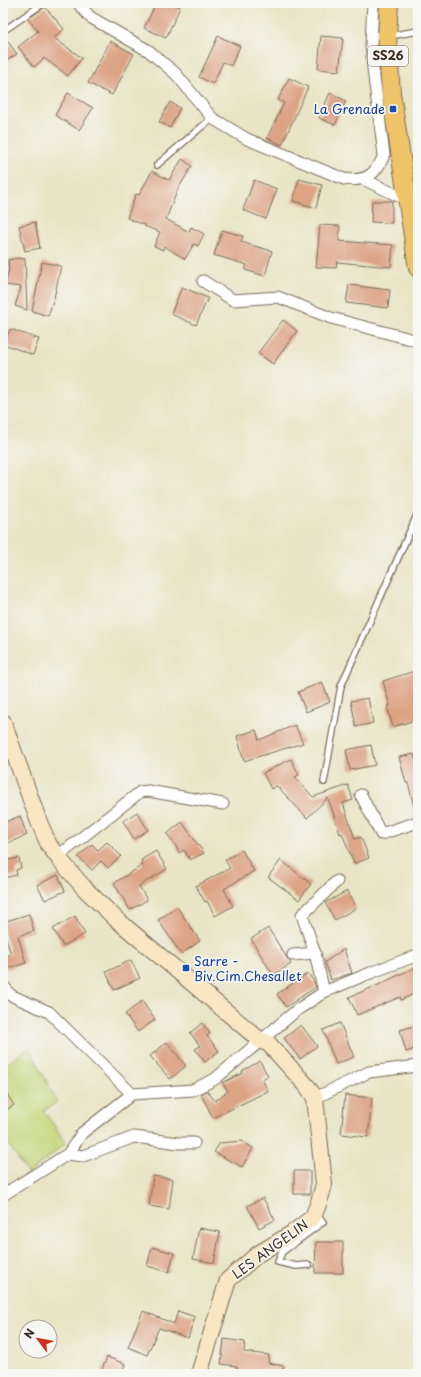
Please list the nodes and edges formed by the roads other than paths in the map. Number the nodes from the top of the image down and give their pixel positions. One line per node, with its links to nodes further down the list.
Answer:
1 (44, 3): 5 (lane)
2 (78, 3): 8 (street)
3 (373, 3): 10 (street)
4 (389, 3): 7 (main road, SS26)
5 (3, 31)
6 (418, 31): 7 (lane)
7 (387, 36): 11 (main road, SS26)
8 (212, 118): 9 (lane); 10 (street)
9 (157, 165)
10 (363, 179): 11 (street)
11 (410, 200): 12 (main road, SS26)
12 (416, 244): 13 (main road, SS26)
13 (418, 268)
14 (203, 281): 15 (street)
15 (418, 341)
16 (418, 513): 18 (lane)
17 (3, 722): 22 (street)
18 (324, 782)
19 (361, 795): 21 (street)
20 (223, 804): 22 (street)
21 (418, 822)
22 (56, 855): 29 (street)
23 (337, 881): 24 (street)
24 (315, 953): 25 (street); 28 (street)
25 (292, 955)
26 (418, 955): 28 (street)
27 (3, 984): 31 (street)
28 (324, 992): 29 (street)
29 (261, 1040): 31 (street); 32 (street)
30 (418, 1066): 32 (street)
31 (132, 1094): 34 (street)
32 (315, 1098): 36 (street, LES ANGELIN)
33 (194, 1143): 34 (street)
34 (68, 1154): 35 (street)
35 (3, 1195)
36 (315, 1213): 37 (lane); 38 (street, LES ANGELIN)
37 (309, 1265)
38 (203, 1373)

